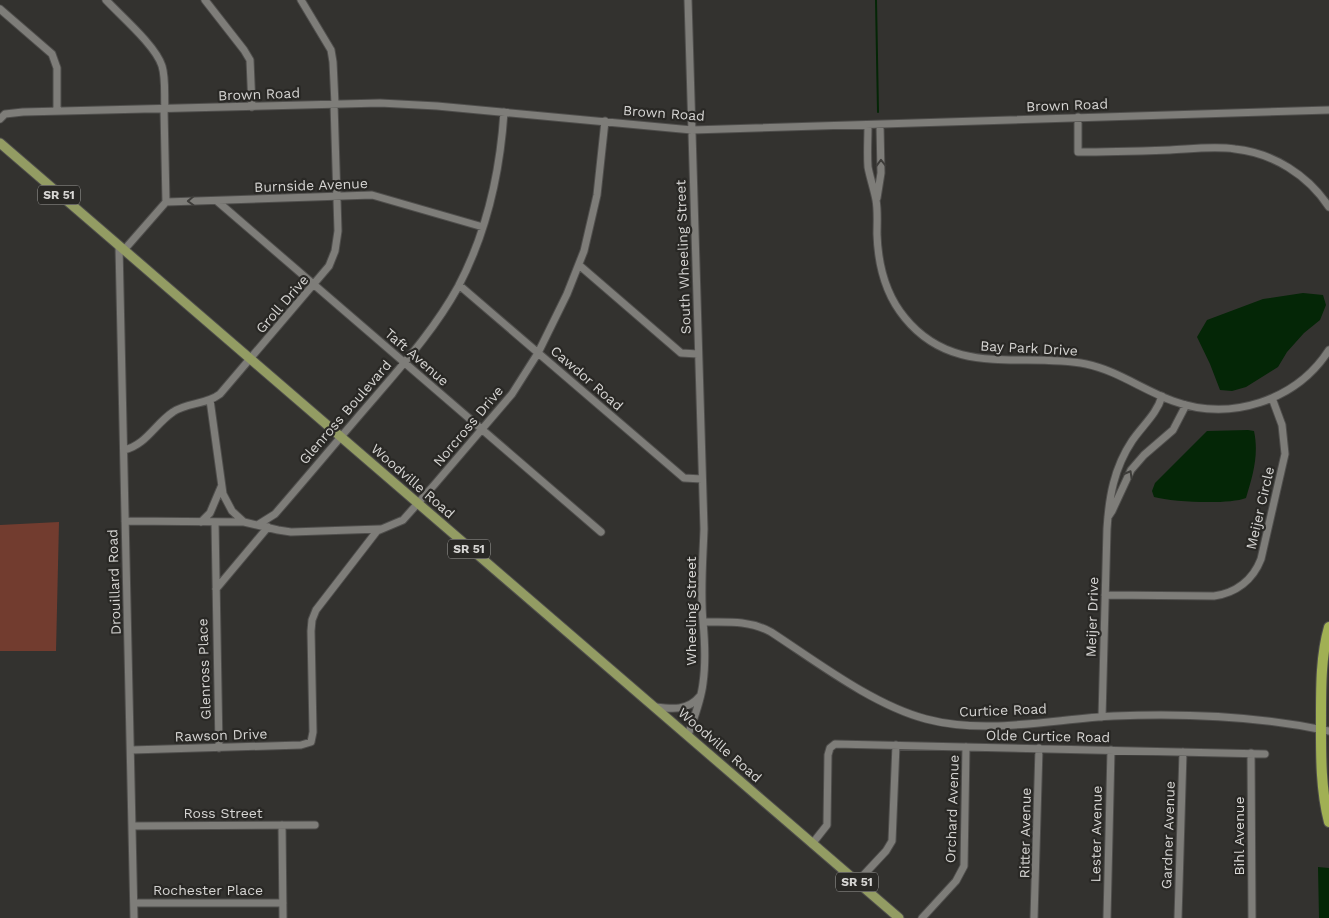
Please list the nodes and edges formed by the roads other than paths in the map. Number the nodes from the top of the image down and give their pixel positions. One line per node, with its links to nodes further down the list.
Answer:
1 (106, 0): 8 (street)
2 (205, 0): 7 (street)
3 (301, 0): 6 (street, Groll Drive)
4 (688, 0): 17 (street, South Wheeling Street)
5 (0, 8): 10 (street)
6 (335, 104): 7 (street, Brown Road); 11 (street, Brown Road); 19 (street, Groll Drive)
7 (252, 107): 8 (street, Brown Road)
8 (164, 110): 10 (street, Brown Road); 22 (street)
9 (1329, 110): 13 (street, Brown Road)
10 (57, 111): 12 (street, Brown Road)
11 (504, 112): 14 (street, Brown Road); 24 (street, Glenross Boulevard)
12 (2, 116)
13 (1078, 117): 15 (street, Brown Road); 23 (street)
14 (605, 121): 17 (street, Brown Road); 26 (street, Norcross Drive)
15 (880, 124): 16 (street, Brown Road); 21 (street, Bay Park Drive, one-way to 15)
16 (868, 125): 17 (street, Brown Road); 21 (street, Bay Park Drive)
17 (692, 130): 31 (street, South Wheeling Street)
18 (0, 143): 25 (main road, Woodville Road / SR 51)
19 (338, 197): 20 (street, Burnside Avenue); 24 (street, Burnside Avenue); 27 (street, Groll Drive)
20 (217, 201): 22 (street, Burnside Avenue, one-way to 22); 27 (street, Taft Avenue)
21 (876, 201): 34 (street, Bay Park Drive)
22 (166, 202): 25 (street)
23 (1329, 207)
24 (483, 227): 28 (street, Glenross Boulevard)
25 (121, 248): 32 (main road, Woodville Road / SR 51); 40 (street, Drouillard Road)
26 (579, 265): 30 (street, Norcross Drive); 31 (street)
27 (314, 285): 32 (street, Groll Drive); 33 (street, Taft Avenue)
28 (459, 285): 30 (street, Cawdor Road); 33 (street, Glenross Boulevard)
29 (1329, 350): 35 (street)
30 (538, 353): 38 (street, Norcross Drive); 41 (street, Cawdor Road)
31 (698, 354): 41 (street, South Wheeling Street)
32 (251, 359): 36 (street, Groll Drive); 39 (main road, Woodville Road / SR 51)
33 (405, 363): 38 (street, Taft Avenue); 39 (street, Glenross Boulevard)
34 (1162, 396): 37 (street, Bay Park Drive); 45 (street, Meijer Drive)
35 (1272, 398): 37 (street, Bay Park Drive); 55 (street, Meijer Circle)
36 (210, 400): 40 (street, Groll Drive); 42 (street)
37 (1186, 405): 45 (street, Meijer Drive, one-way to 37)
38 (482, 429): 43 (street, Norcross Drive); 53 (street, Taft Avenue)
39 (341, 437): 43 (main road, Woodville Road / SR 51); 50 (street, Glenross Boulevard)
40 (124, 450): 46 (street, Drouillard Road)
41 (702, 479): 44 (street, South Wheeling Street)
42 (222, 487): 47 (street); 49 (street)
43 (418, 504): 52 (street, Norcross Drive); 59 (main road, Woodville Road / SR 51)
44 (704, 514): 56 (street, Wheeling Street)
45 (1108, 517): 55 (street, Meijer Drive)
46 (125, 521): 47 (street); 68 (street, Drouillard Road)
47 (201, 522): 48 (street)
48 (214, 522): 49 (street); 54 (street, Glenross Place)
49 (244, 522): 50 (street)
50 (259, 524): 51 (street)
51 (268, 527): 52 (street); 54 (street)
52 (381, 529): 63 (street, Norcross Drive)
53 (600, 532)
54 (216, 589): 66 (street, Glenross Place)
55 (1105, 595): 60 (street, Meijer Drive)
56 (703, 622): 58 (street, Wheeling Street); 60 (street, Curtice Road)
57 (1329, 627): 61 (highway)
58 (701, 694): 59 (street); 62 (street, Wheeling Street)
59 (655, 708): 62 (main road, Woodville Road / SR 51)
60 (1102, 717): 61 (street, Curtice Road)
61 (1325, 730): 73 (highway)
62 (688, 735): 77 (main road, Woodville Road / SR 51)
63 (311, 742): 66 (street, Rawson Drive)
64 (896, 745): 65 (street, Olde Curtice Road); 77 (street, Olde Curtice Road); 78 (street)
65 (966, 747): 67 (street, Olde Curtice Road); 84 (street, Orchard Avenue)
66 (219, 748): 68 (street, Rawson Drive)
67 (1039, 748): 69 (street, Olde Curtice Road); 85 (street, Ritter Avenue)
68 (130, 750): 76 (street, Drouillard Road)
69 (1110, 750): 70 (street, Olde Curtice Road); 86 (street, Lester Avenue)
70 (1183, 752): 71 (street, Olde Curtice Road); 87 (street, Gardner Avenue)
71 (1251, 754): 72 (street, Olde Curtice Road); 88 (street, Bihl Avenue)
72 (1265, 754)
73 (1329, 822)
74 (282, 825): 75 (street, Ross Street); 76 (street, Ross Street); 80 (street)
75 (315, 825)
76 (132, 826): 79 (street, Drouillard Road)
77 (812, 844): 78 (main road, Woodville Road / SR 51)
78 (857, 882): 83 (main road, Woodville Road / SR 51)
79 (134, 903): 80 (street, Rochester Place); 81 (street, Drouillard Road)
80 (283, 903): 82 (street)
81 (134, 918)
82 (283, 918)
83 (899, 918)
84 (922, 918)
85 (1034, 918)
86 (1107, 918)
87 (1178, 918)
88 (1252, 918)

